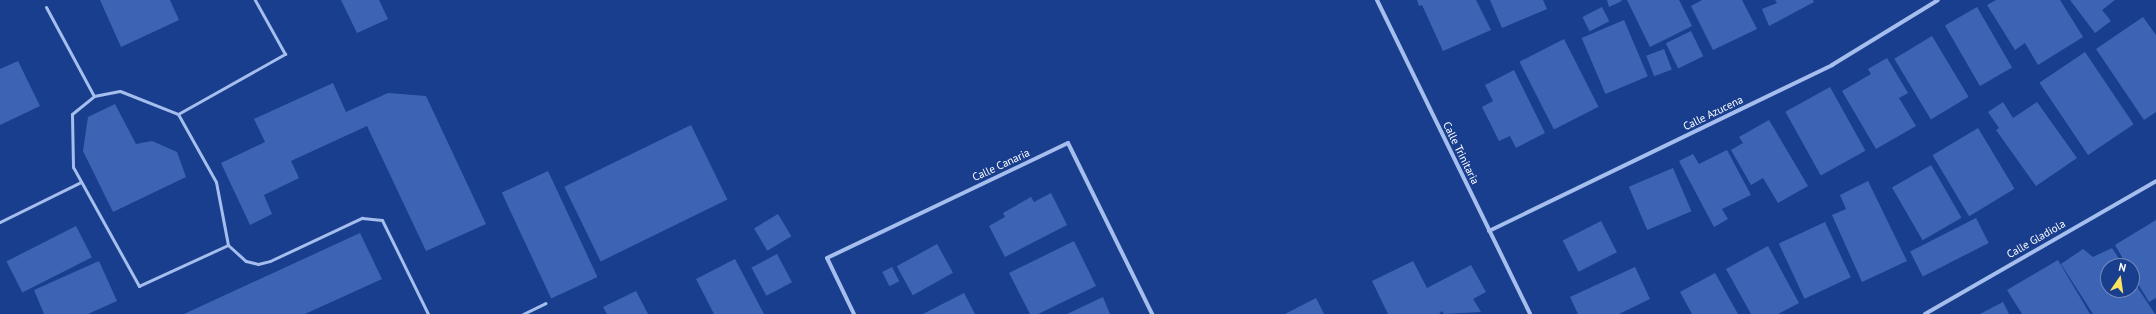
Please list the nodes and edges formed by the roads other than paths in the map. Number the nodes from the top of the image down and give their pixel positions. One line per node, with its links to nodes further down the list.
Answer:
1 (256, 0): 6 (lane)
2 (1377, 0): 10 (street, Calle Trinitaria)
3 (1938, 0): 10 (street, Calle Azucena)
4 (46, 7): 5 (lane)
5 (94, 96): 6 (lane); 8 (lane)
6 (178, 114): 11 (lane)
7 (2156, 181): 18 (street, Calle Gladiola)
8 (81, 182): 9 (lane); 11 (lane)
9 (0, 222)
10 (1489, 232): 17 (street, Calle Trinitaria)
11 (228, 245): 13 (lane)
12 (546, 303): 14 (lane)
13 (428, 314)
14 (523, 314)
15 (854, 314): 16 (street, Calle Canaria)
16 (1152, 314)
17 (1530, 314)
18 (1925, 314)

